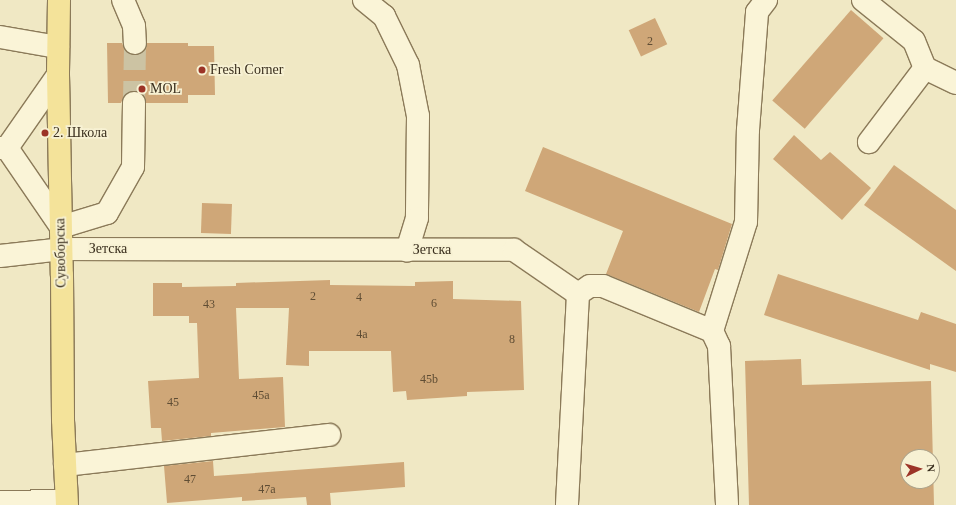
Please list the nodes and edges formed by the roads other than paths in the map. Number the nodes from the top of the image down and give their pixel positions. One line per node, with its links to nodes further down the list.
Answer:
1 (59, 0): 8 (main road, Сувоборска)
2 (123, 0): 7 (street)
3 (364, 0): 17 (street)
4 (766, 0): 20 (street)
5 (863, 0): 9 (street)
6 (0, 37): 8 (street)
7 (134, 43)
8 (58, 47): 10 (main road, Сувоборска)
9 (925, 68): 11 (street); 13 (street)
10 (58, 75): 14 (street); 15 (main road, Сувоборска)
11 (956, 83)
12 (134, 103): 15 (street)
13 (869, 142)
14 (4, 148): 15 (street)
15 (61, 227): 16 (main road, Сувоборска)
16 (62, 249): 17 (street, Зетска); 18 (street, Зетска); 22 (main road, Сувоборска)
17 (407, 250): 19 (street, Зетска)
18 (0, 256)
19 (578, 294): 20 (street); 25 (street)
20 (712, 331): 26 (street)
21 (328, 435): 22 (street)
22 (65, 465): 24 (main road, Сувоборска)
23 (0, 502): 24 (street)
24 (67, 503)
25 (567, 505)
26 (727, 505)

